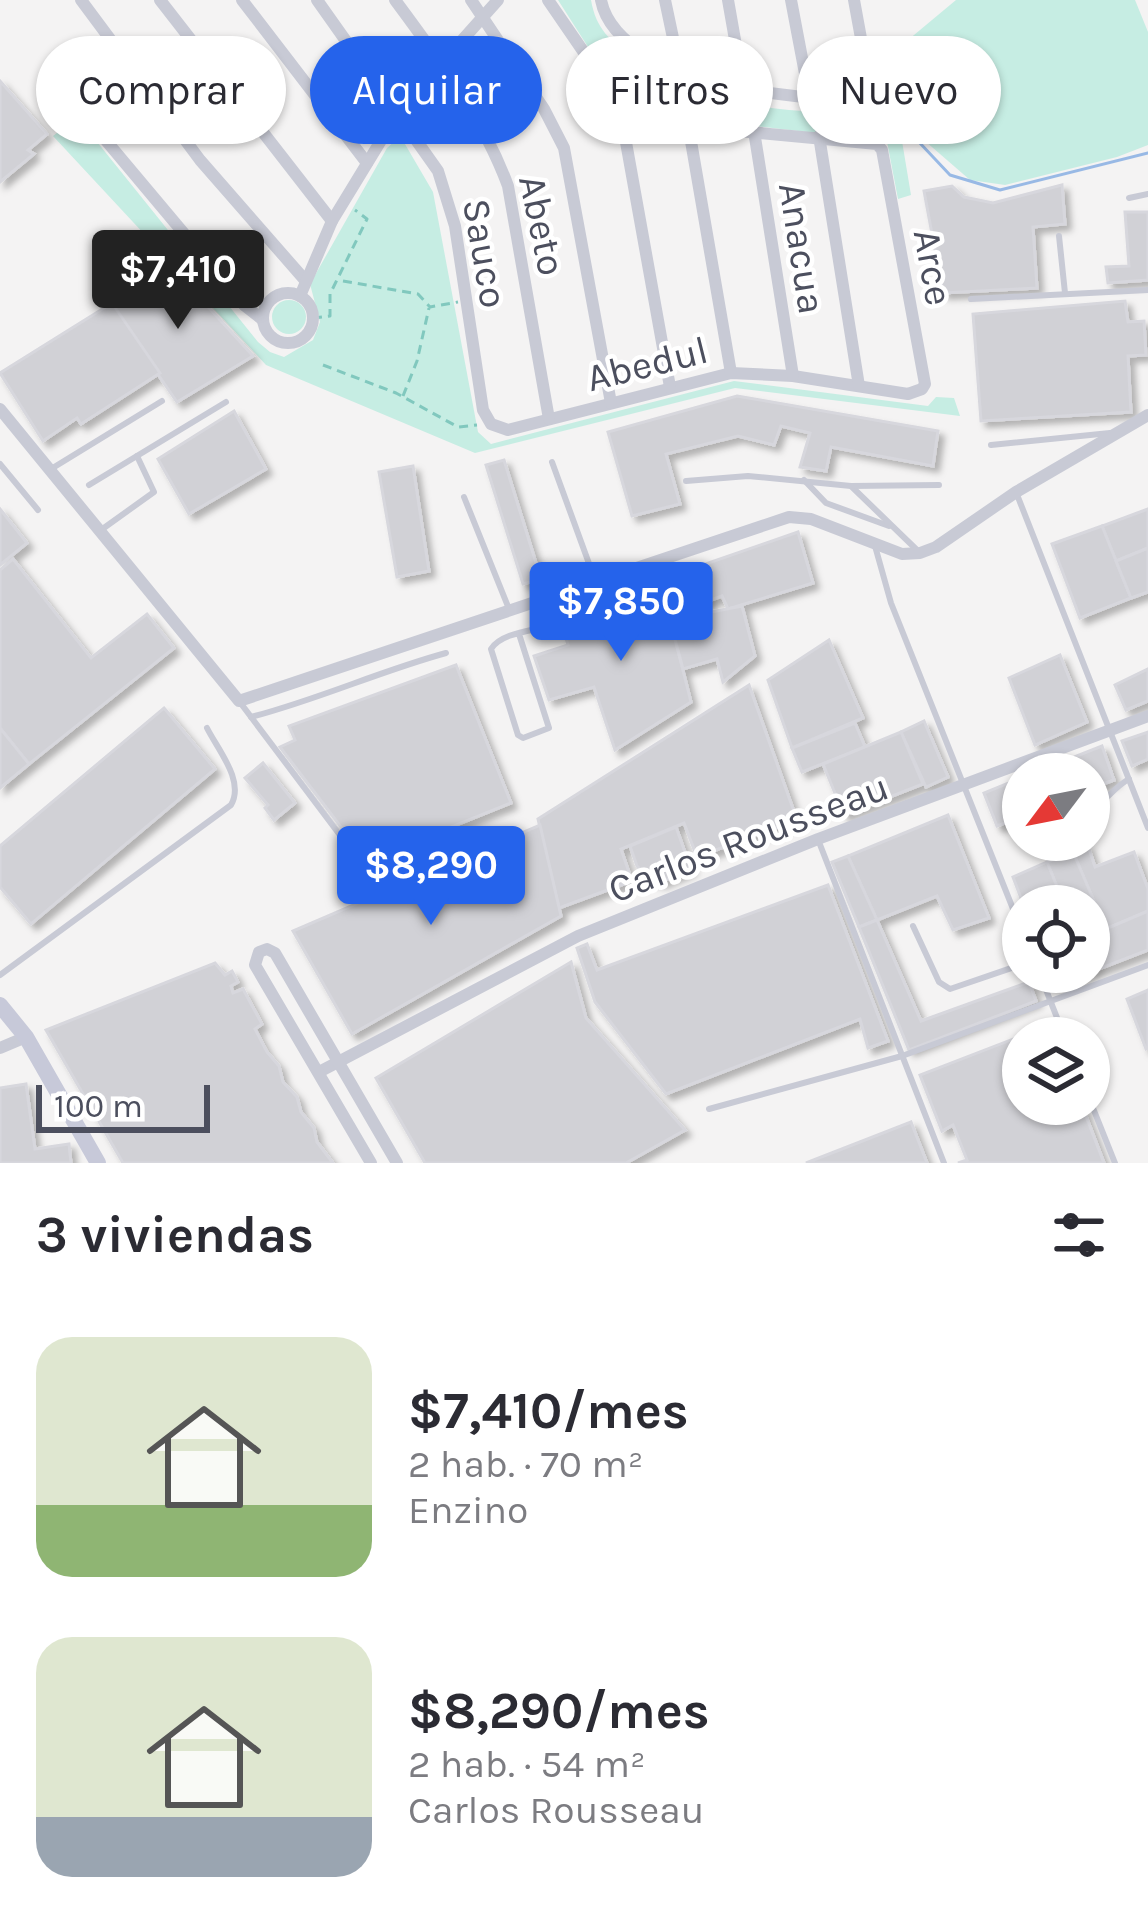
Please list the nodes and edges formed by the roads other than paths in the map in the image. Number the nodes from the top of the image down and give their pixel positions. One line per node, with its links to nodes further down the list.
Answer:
1 (81, 0): 15 (street)
2 (160, 0): 38 (street)
3 (242, 0): 35 (street)
4 (317, 0): 16 (street, Sauco)
5 (395, 0): 17 (street, Abeto)
6 (471, 0): 14 (street)
7 (498, 0): 14 (street)
8 (548, 0): 19 (street)
9 (602, 0): 20 (street)
10 (665, 0): 21 (street)
11 (728, 0): 22 (street)
12 (791, 0): 23 (street)
13 (854, 0): 24 (street)
14 (482, 15): 18 (street); 53 (street)
15 (107, 36)
16 (344, 36)
17 (422, 36)
18 (463, 36)
19 (573, 36)
20 (624, 36)
21 (673, 36)
22 (734, 36)
23 (798, 36)
24 (861, 36)
25 (109, 144): 45 (street)
26 (188, 144): 40 (street)
27 (379, 144): 35 (street)
28 (420, 144): 57 (street, Sauco)
29 (491, 144): 56 (street, Abeto)
30 (626, 144): 49 (street)
31 (691, 144): 46 (street)
32 (756, 144): 47 (street, Anacua)
33 (820, 144): 48 (street)
34 (866, 144): 50 (street, Arce)
35 (367, 163): 38 (street)
36 (1148, 194): 37 (lane)
37 (1129, 198)
38 (332, 221): 40 (street)
39 (1059, 236): 42 (lane)
40 (304, 279): 43 (street)
41 (1148, 290): 42 (lane)
42 (1065, 293): 44 (lane)
43 (299, 296): 45 (street); 45 (street)
44 (971, 299)
45 (263, 320)
46 (730, 373): 47 (street, Abedul); 49 (street, Abedul)
47 (793, 376): 48 (street, Abedul)
48 (859, 386): 50 (street, Abedul)
49 (670, 387): 53 (street, Abedul)
50 (908, 394)
51 (162, 401): 63 (lane)
52 (226, 402): 60 (lane)
53 (611, 403): 56 (street, Abedul)
54 (0, 409): 63 (street)
55 (1148, 415): 58 (street)
56 (549, 419): 57 (street, Abedul)
57 (491, 424)
58 (1120, 432): 59 (lane); 69 (street)
59 (992, 445)
60 (137, 456): 66 (lane); 73 (lane)
61 (552, 462): 76 (lane)
62 (0, 464): 71 (lane)
63 (51, 469): 73 (street)
64 (804, 480): 65 (lane); 68 (lane); 72 (lane)
65 (686, 481)
66 (88, 485)
67 (939, 485): 68 (lane)
68 (851, 486): 72 (lane)
69 (1016, 492): 75 (street); 85 (lane)
70 (464, 497): 78 (lane)
71 (38, 510)
72 (893, 527): 75 (lane)
73 (101, 530): 81 (street)
74 (875, 546): 75 (street); 76 (street); 87 (lane)
75 (920, 553)
76 (595, 580): 77 (street)
77 (542, 598): 78 (street); 79 (lane)
78 (509, 609): 81 (street)
79 (519, 634): 79 (lane)
80 (446, 652): 83 (lane)
81 (239, 701): 83 (lane)
82 (1148, 716): 85 (street, Carlos Rousseau)
83 (251, 717): 91 (lane)
84 (207, 728): 96 (lane)
85 (1109, 730): 86 (lane); 87 (street, Carlos Rousseau)
86 (1129, 779): 88 (lane); 89 (lane)
87 (964, 785): 90 (street, Carlos Rousseau); 92 (lane)
88 (1110, 791)
89 (1148, 828)
90 (818, 839): 103 (lane); 104 (street, Carlos Rousseau)
91 (370, 875)
92 (1004, 885)
93 (913, 926): 95 (lane)
94 (1148, 964): 98 (lane)
95 (1002, 971)
96 (0, 975)
97 (1048, 993): 98 (lane)
98 (1051, 1001): 100 (lane); 103 (lane)
99 (0, 1005): 101 (main road)
100 (1057, 1017)
101 (26, 1037): 102 (street); 108 (main road)
102 (0, 1048)
103 (902, 1056): 106 (lane); 111 (lane)
104 (338, 1061): 105 (street, Carlos Rousseau); 105 (street); 110 (street)
105 (319, 1072): 109 (street)
106 (709, 1109)
107 (1100, 1125): 112 (lane)
108 (98, 1163)
109 (371, 1163)
110 (397, 1163)
111 (944, 1163)
112 (1115, 1163)

